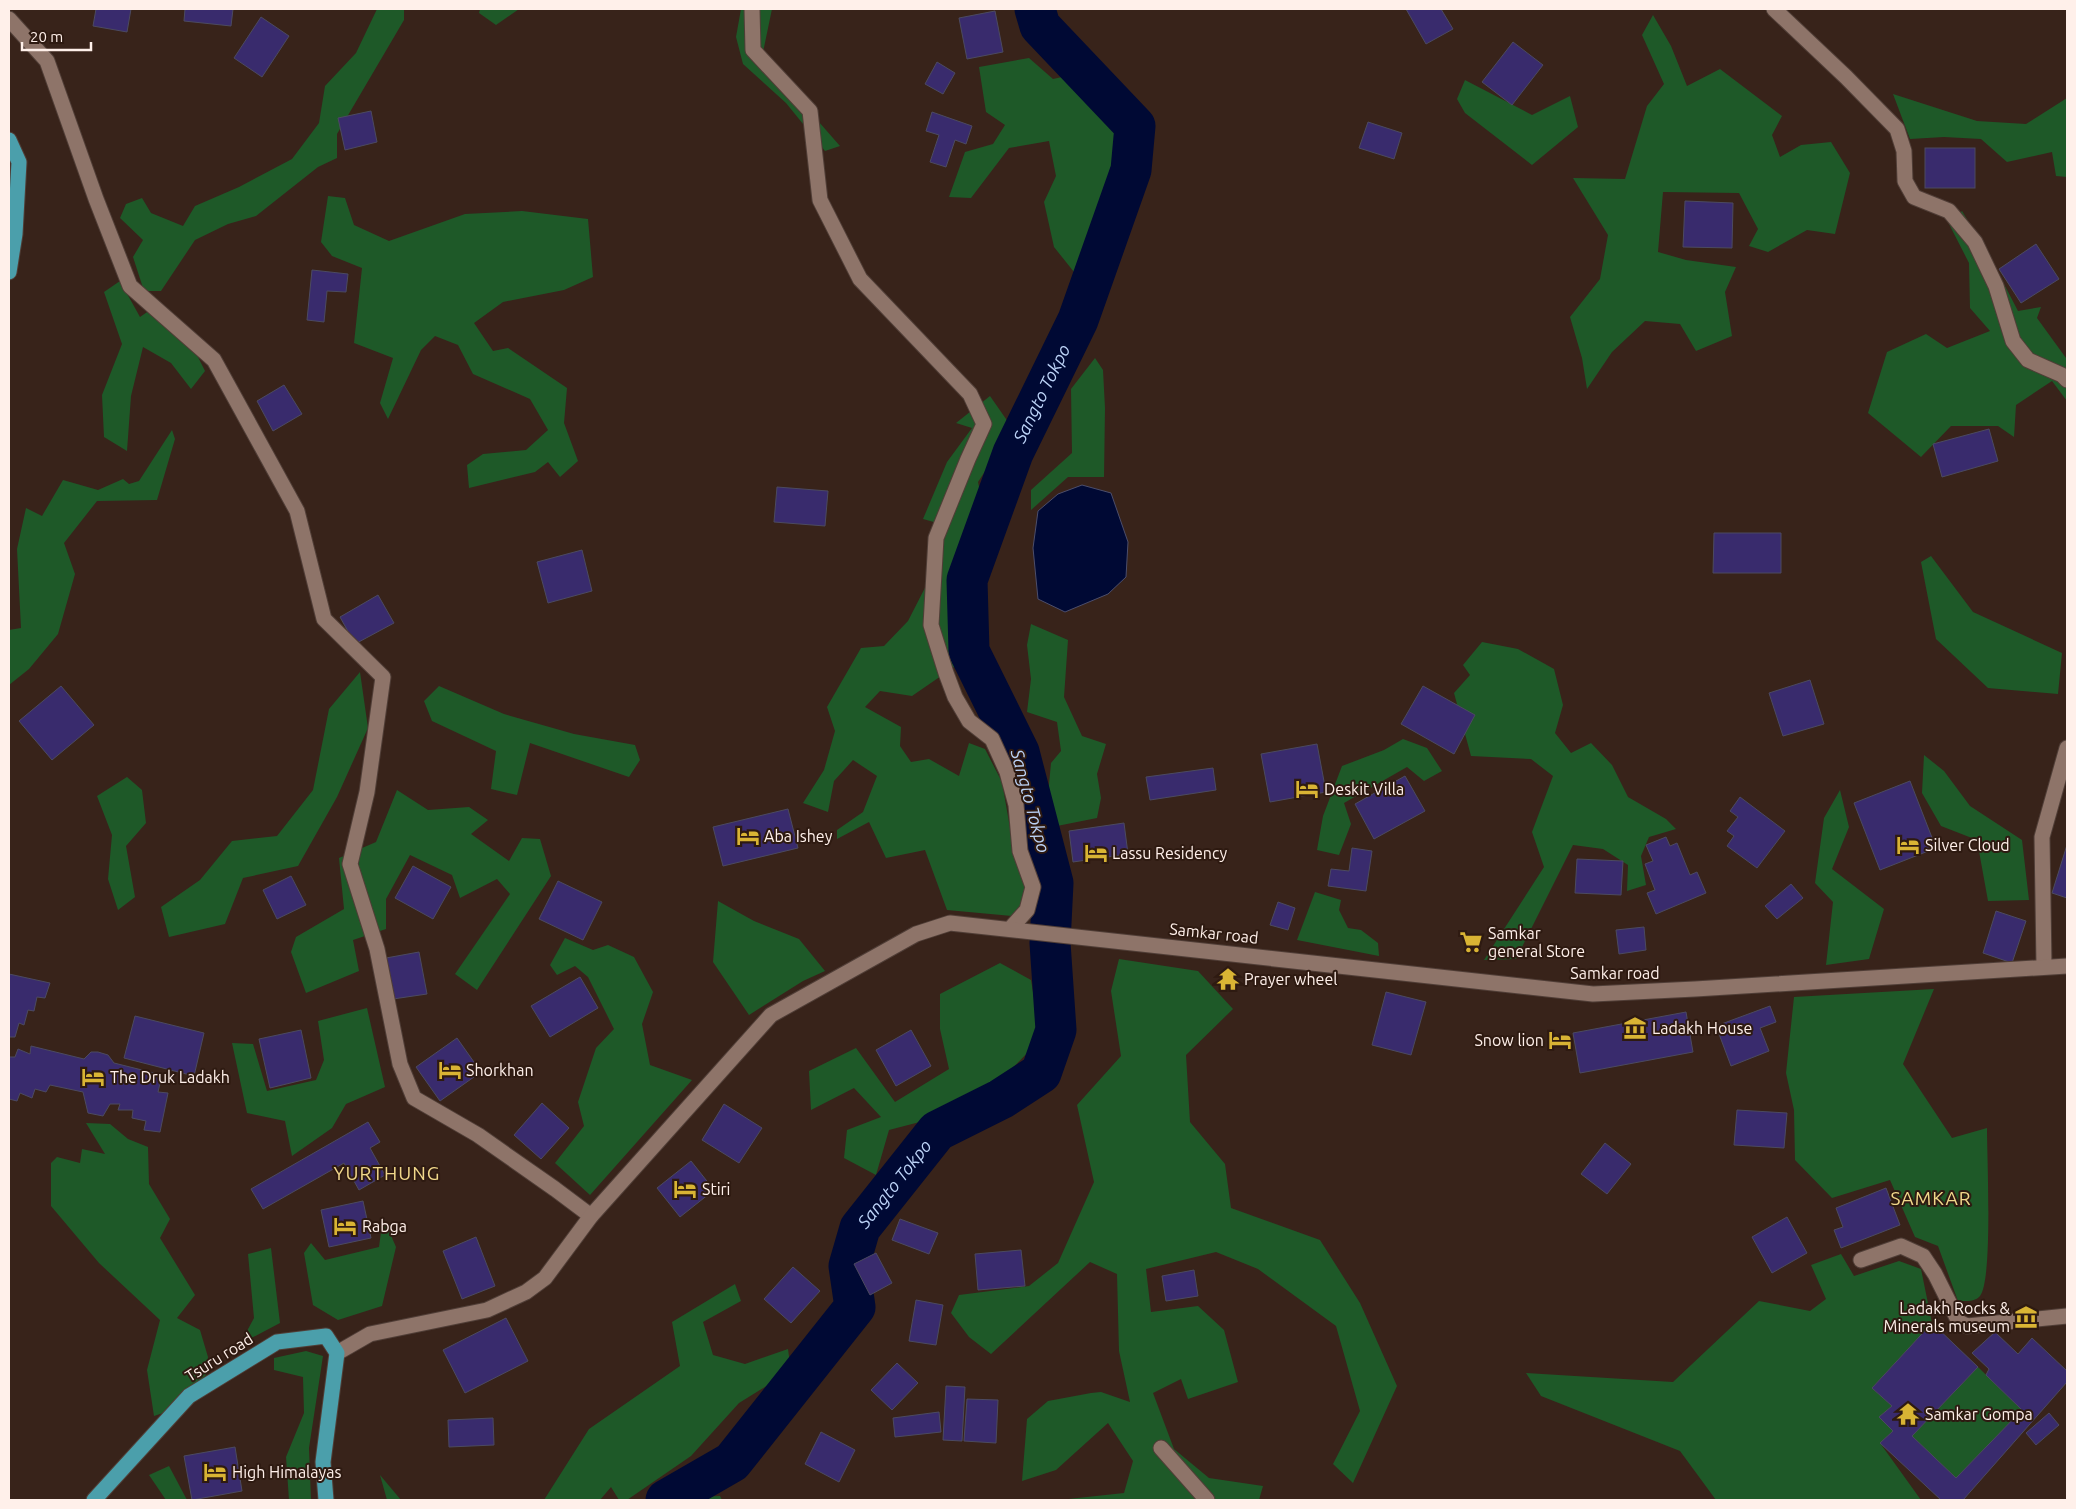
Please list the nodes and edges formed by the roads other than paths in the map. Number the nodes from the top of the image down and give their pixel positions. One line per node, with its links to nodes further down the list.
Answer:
1 (752, 9): 8 (street)
2 (1774, 9): 6 (street)
3 (9, 19): 11 (street)
4 (9, 140): 5 (main road)
5 (9, 272)
6 (2067, 380)
7 (2067, 748): 9 (street)
8 (1010, 929): 9 (street, Samkar road); 11 (street, Samkar road)
9 (2044, 966): 10 (street, Samkar road)
10 (2067, 966)
11 (591, 1216): 14 (street, Samkar road)
12 (1861, 1260): 13 (street)
13 (2067, 1316)
14 (337, 1353): 16 (main road, Tsuru road); 17 (main road)
15 (1161, 1448): 18 (street)
16 (94, 1500)
17 (326, 1500)
18 (1207, 1500)

